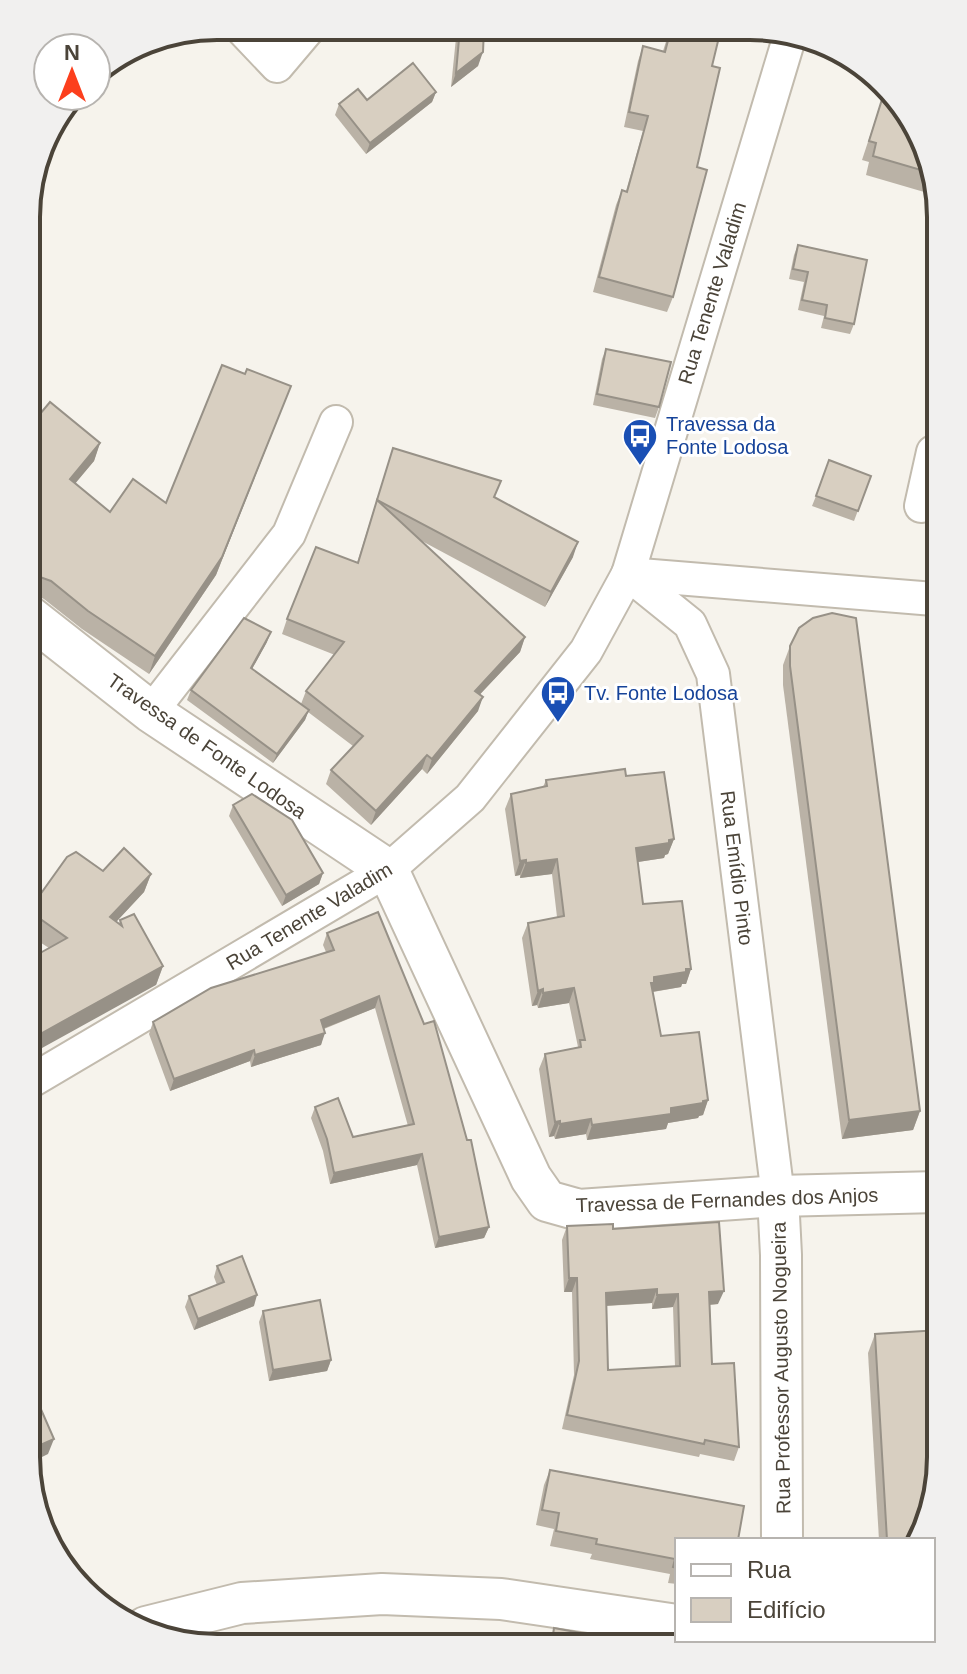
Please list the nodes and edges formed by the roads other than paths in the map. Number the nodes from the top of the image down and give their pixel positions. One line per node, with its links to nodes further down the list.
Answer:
1 (252, 40): 2 (street)
2 (299, 40)
3 (787, 44): 7 (street, Rua Tenente Valadim)
4 (336, 422): 10 (street)
5 (927, 479): 6 (street)
6 (921, 506)
7 (628, 574): 8 (street); 11 (street, Rua Tenente Valadim); 14 (street, Rua Emídio Pinto)
8 (927, 598)
9 (40, 625): 10 (street, Travessa de Fonte Lodosa)
10 (151, 712): 11 (street, Travessa de Fonte Lodosa)
11 (388, 870): 12 (street, Rua Tenente Valadim); 14 (street, Travessa de Fernandes dos Anjos)
12 (40, 1076)
13 (927, 1192): 14 (street, Travessa de Fernandes dos Anjos)
14 (778, 1196): 15 (street, Rua Professor Augusto Nogueira)
15 (782, 1538)
16 (158, 1624): 17 (street)
17 (675, 1625)

